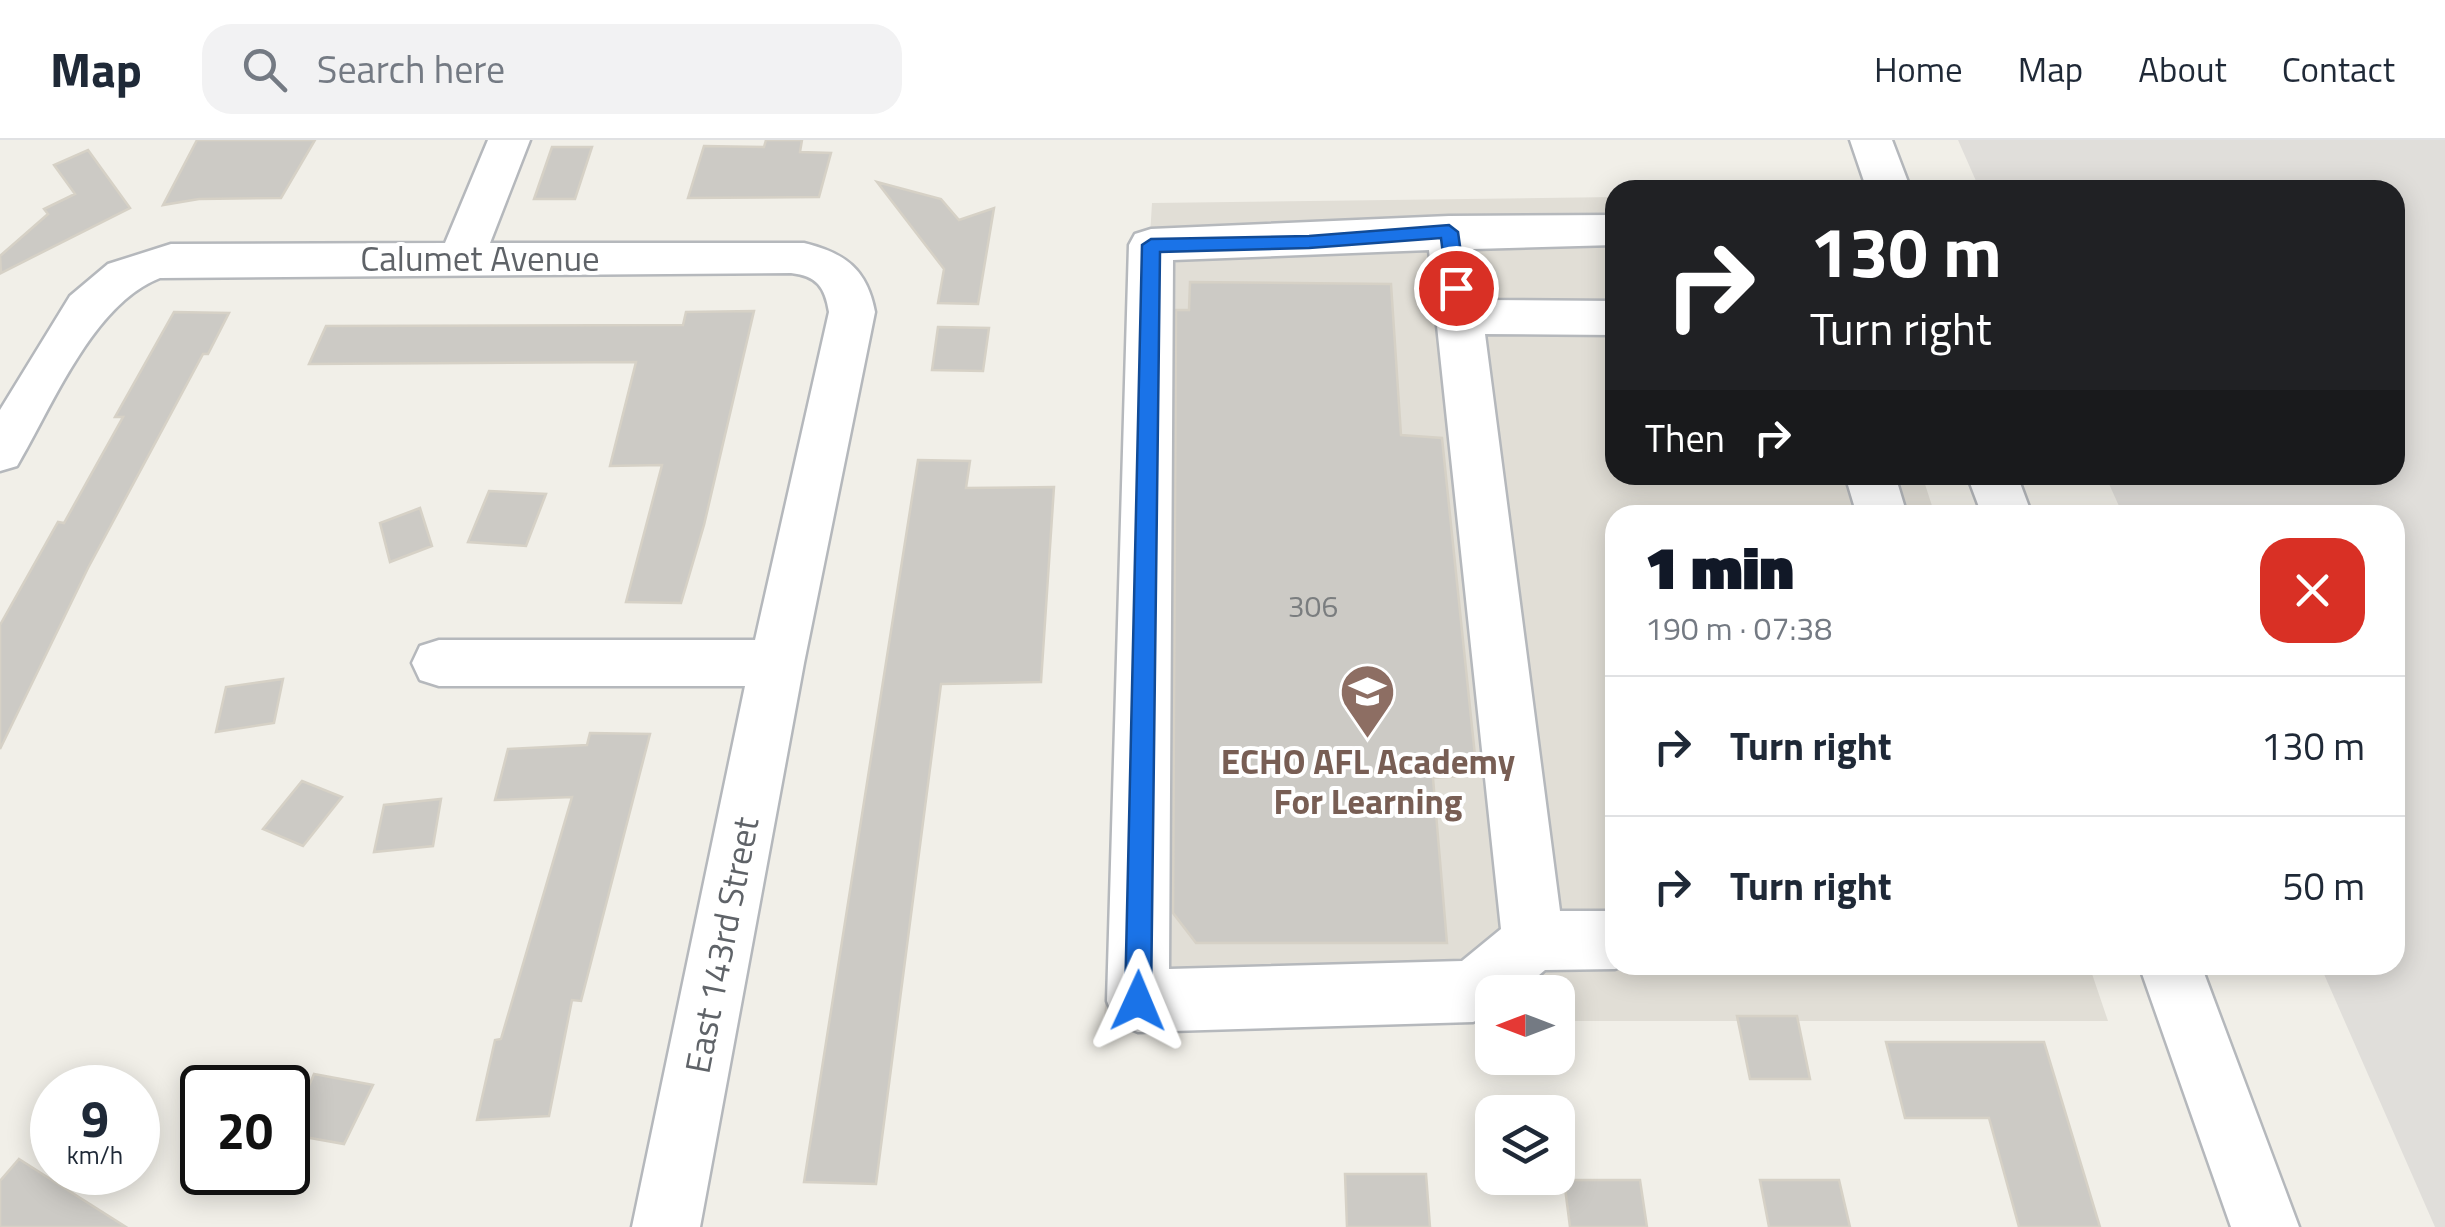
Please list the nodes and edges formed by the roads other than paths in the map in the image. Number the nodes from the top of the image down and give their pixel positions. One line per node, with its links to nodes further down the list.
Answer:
1 (509, 140): 6 (street)
2 (1870, 140): 3 (street)
3 (1885, 180)
4 (1605, 230): 5 (street)
5 (1449, 232): 8 (street); 14 (street)
6 (460, 259): 7 (street, Calumet Avenue); 10 (street, Calumet Avenue)
7 (838, 270): 12 (street, East 143rd Street)
8 (1460, 317): 9 (street); 14 (street)
9 (1605, 318)
10 (0, 452)
11 (439, 663): 12 (street)
12 (776, 663): 16 (street, East 143rd Street)
13 (1605, 940): 14 (street)
14 (1533, 941)
15 (2174, 975): 17 (street)
16 (666, 1227)
17 (2266, 1227)

